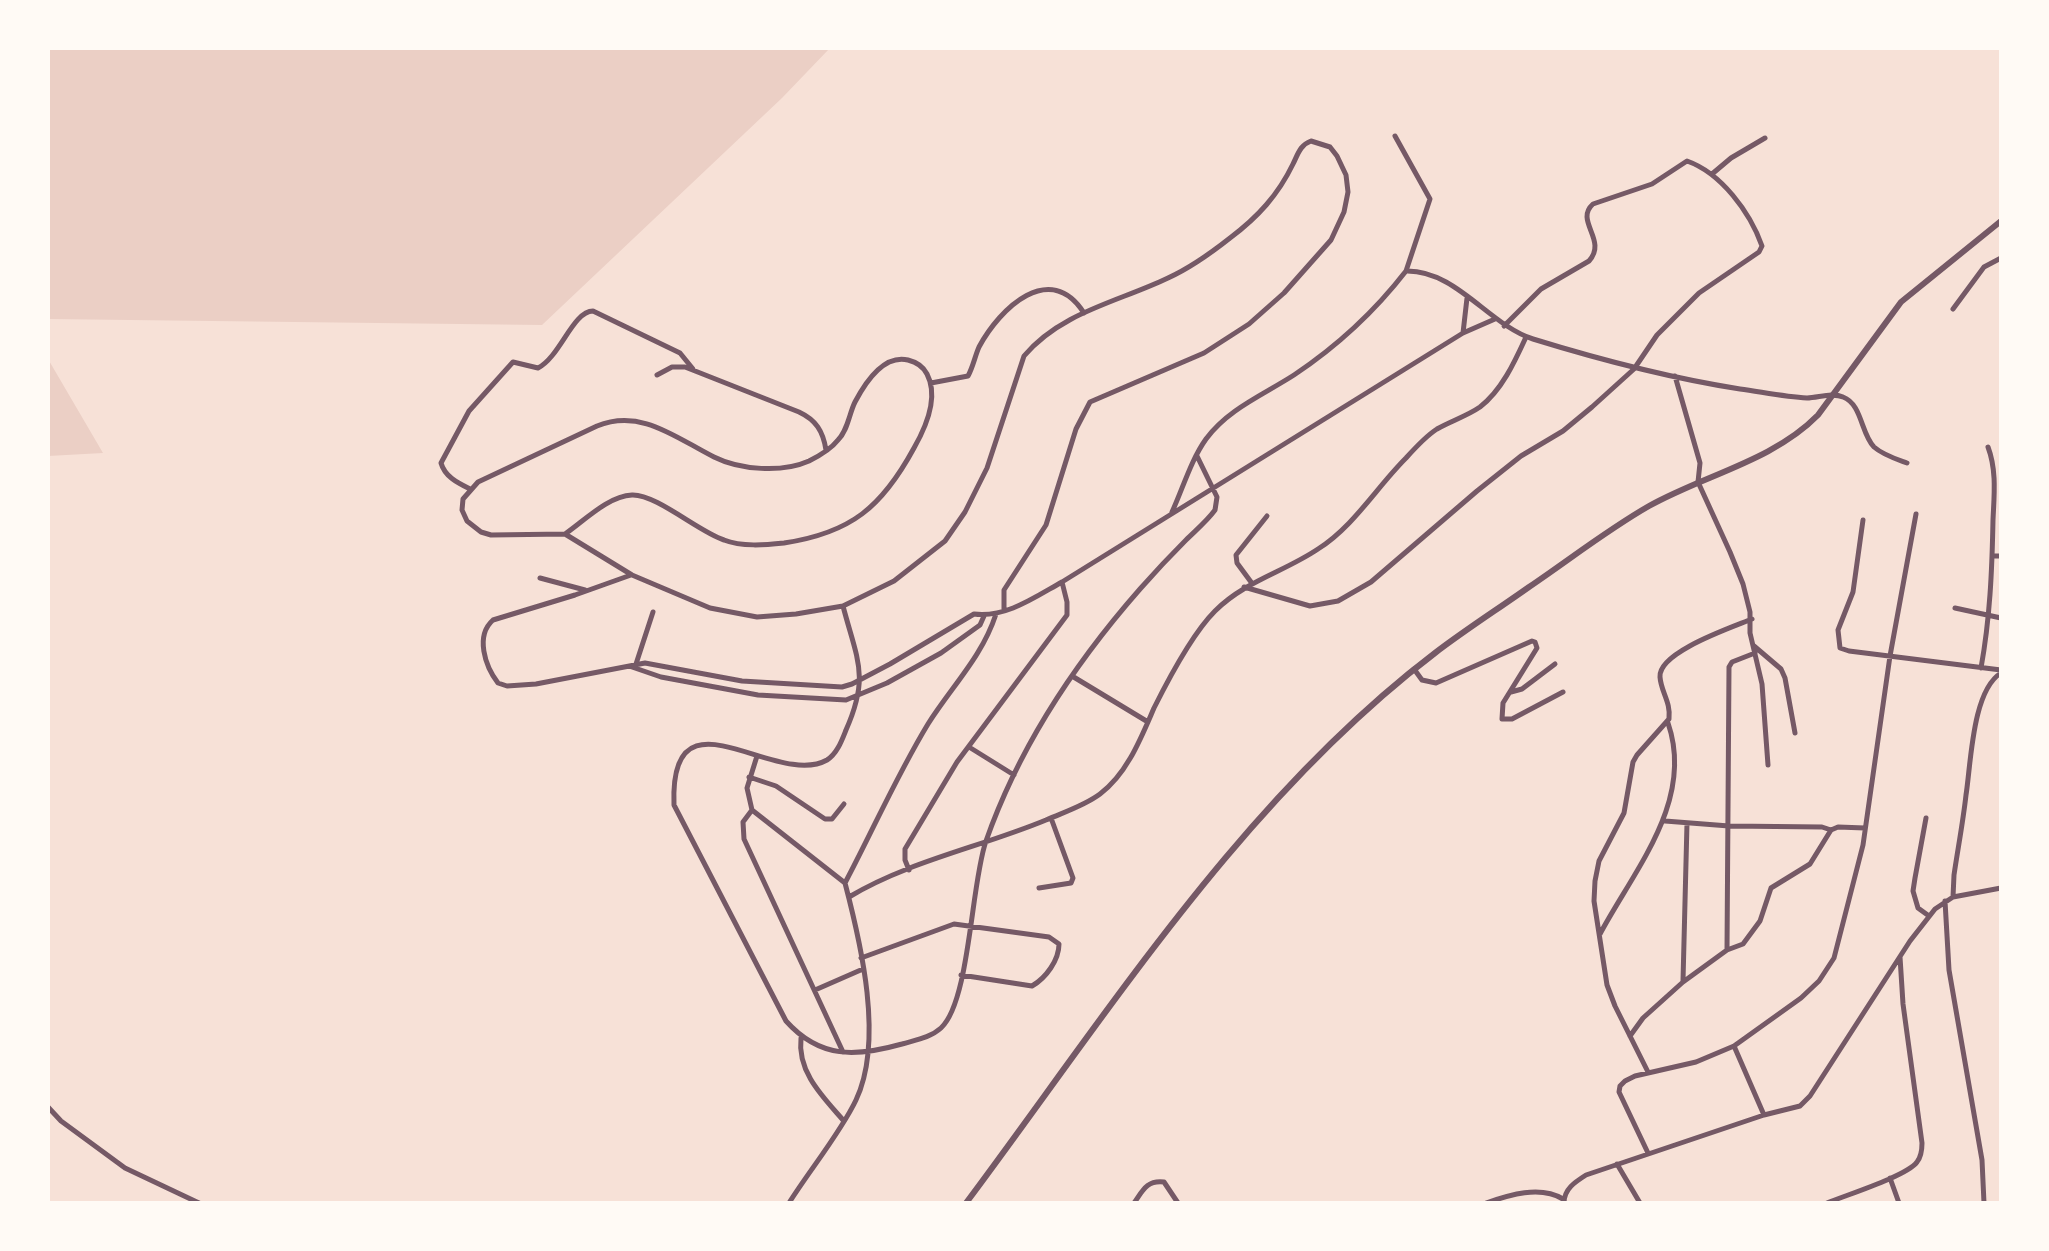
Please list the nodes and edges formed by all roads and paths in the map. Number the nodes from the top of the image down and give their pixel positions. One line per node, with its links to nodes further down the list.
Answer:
1 (1395, 136): 6 (street)
2 (1765, 138): 3 (street)
3 (1712, 174): 11 (street); 15 (street)
4 (2001, 221): 19 (street)
5 (2001, 258): 8 (street)
6 (1406, 271): 7 (street); 22 (street)
7 (1467, 297): 10 (street); 12 (street)
8 (1953, 309)
9 (1084, 313): 18 (street); 40 (street); 42 (street)
10 (1495, 319): 11 (street); 12 (street)
11 (1504, 326): 13 (street)
12 (1463, 333): 26 (street)
13 (1526, 337): 15 (street); 37 (street)
14 (693, 369): 16 (street); 21 (street); 25 (street)
15 (1634, 369): 17 (street); 38 (street)
16 (657, 375)
17 (1675, 376): 19 (street); 24 (street)
18 (931, 383): 21 (street); 31 (street)
19 (1833, 395): 23 (street); 24 (street)
20 (1988, 447): 32 (street)
21 (826, 450): 25 (street)
22 (1197, 456): 26 (street); 27 (street)
23 (1907, 463)
24 (1698, 482): 48 (street); 55 (street)
25 (470, 489): 31 (street)
26 (1214, 490): 27 (street); 58 (street)
27 (1172, 513): 36 (street)
28 (1916, 514): 51 (street)
29 (1267, 516): 37 (street)
30 (1863, 520): 51 (street)
31 (565, 534): 34 (street)
32 (1993, 556): 33 (street); 45 (street)
33 (2001, 556)
34 (632, 575): 39 (street); 40 (street)
35 (540, 578): 39 (street)
36 (1062, 582): 42 (street); 69 (street)
37 (1251, 582): 38 (street)
38 (1244, 587): 66 (street)
39 (586, 591): 53 (street)
40 (843, 606): 59 (street)
41 (1955, 608): 45 (street)
42 (1004, 611): 44 (street)
43 (653, 612): 53 (street)
44 (996, 614): 46 (street); 85 (street)
45 (1990, 615): 47 (street); 54 (street)
46 (984, 616): 59 (street); 65 (street)
47 (2001, 618)
48 (1752, 619): 49 (street); 67 (street)
49 (1753, 645): 50 (street); 68 (street)
50 (1755, 653): 71 (street); 80 (street)
51 (1890, 656): 54 (street); 81 (street)
52 (1555, 664): 63 (street)
53 (633, 665): 57 (street); 61 (street)
54 (1981, 668): 56 (street)
55 (1414, 669): 63 (street); 117 (street)
56 (2001, 672): 89 (street)
57 (718, 676): 60 (street); 61 (street)
58 (1072, 676): 66 (street); 72 (street)
59 (861, 679): 60 (street); 65 (street)
60 (777, 684): 64 (street)
61 (716, 688): 64 (street)
62 (1563, 692): 63 (street)
63 (1510, 693)
64 (776, 697): 65 (street)
65 (859, 697): 70 (street)
66 (1148, 722): 76 (street)
67 (1668, 722): 78 (street); 93 (street)
68 (1795, 733)
69 (969, 747): 72 (street); 84 (street)
70 (757, 756): 73 (street); 102 (street)
71 (1768, 765)
72 (1014, 775): 83 (street)
73 (749, 777): 74 (street); 75 (street)
74 (844, 804)
75 (752, 810): 85 (street); 100 (street)
76 (1051, 818): 83 (street); 86 (street)
77 (1926, 818): 91 (street)
78 (1665, 821): 79 (street); 93 (street)
79 (1687, 822): 80 (street); 99 (street)
80 (1729, 826): 82 (street); 94 (street)
81 (1865, 828): 82 (street); 103 (street)
82 (1831, 830): 94 (street)
83 (985, 843): 84 (street); 92 (street)
84 (909, 870): 88 (street)
85 (845, 883): 88 (street)
86 (1039, 888)
87 (2001, 888): 89 (street)
88 (849, 897): 96 (street)
89 (1953, 897): 90 (street)
90 (1945, 901): 91 (street); 123 (street)
91 (1929, 916): 95 (street)
92 (970, 928): 96 (street); 98 (street); 98 (street)
93 (1600, 935): 101 (street)
94 (1727, 950): 99 (street)
95 (1900, 956): 108 (street); 112 (street)
96 (861, 958): 97 (street)
97 (863, 969): 100 (street); 105 (street)
98 (961, 975): 105 (street)
99 (1683, 982): 101 (street)
100 (815, 990): 104 (street)
101 (1630, 1037): 106 (street)
102 (801, 1038): 104 (street); 109 (street)
103 (1734, 1046): 106 (street); 108 (street)
104 (843, 1052): 105 (street)
105 (869, 1053): 109 (street)
106 (1648, 1072): 110 (street)
107 (48, 1107): 115 (street)
108 (1764, 1115): 110 (street)
109 (843, 1120): 116 (street)
110 (1648, 1153): 111 (street)
111 (1617, 1164): 113 (street); 121 (street)
112 (1890, 1178): 114 (street); 122 (street)
113 (1563, 1201): 120 (street)
114 (1831, 1202)
115 (199, 1203)
116 (789, 1203)
117 (966, 1203)
118 (1134, 1203): 119 (street)
119 (1178, 1203)
120 (1486, 1203)
121 (1640, 1203)
122 (1899, 1203)
123 (1984, 1203)

